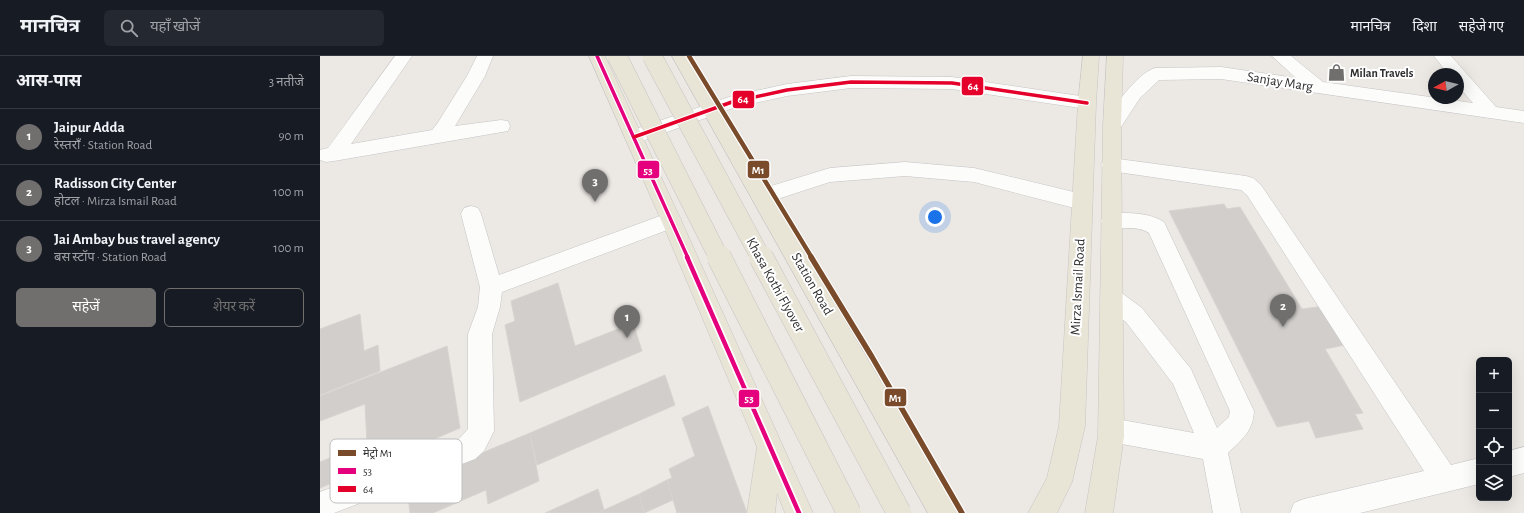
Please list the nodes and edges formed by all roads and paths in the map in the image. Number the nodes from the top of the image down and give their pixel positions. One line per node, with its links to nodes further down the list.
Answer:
1 (404, 56): 22 (street)
2 (485, 56): 20 (street)
3 (598, 56): 21 (main road)
4 (617, 56): 41 (main road, bridge)
5 (652, 56): 42 (main road, Khasa Kothi Flyover, bridge)
6 (680, 56): 15 (main road, Station Road)
7 (1090, 56): 14 (main road, Mirza Ismail Road)
8 (1115, 56): 18 (main road)
9 (1280, 56): 13 (street)
10 (1442, 56): 11 (street)
11 (1452, 68)
12 (1464, 82): 16 (street)
13 (1320, 88): 16 (street, Sanjay Marg); 18 (street, Sanjay Marg)
14 (1087, 103): 15 (street); 25 (main road, Mirza Ismail Road)
15 (711, 109): 21 (street); 24 (main road, Station Road)
16 (1490, 112): 17 (street, Sanjay Marg)
17 (1524, 117)
18 (1112, 125): 23 (main road)
19 (501, 126): 20 (street)
20 (438, 135): 22 (street)
21 (634, 137): 27 (main road)
22 (327, 155)
23 (1111, 165): 28 (main road); 38 (street)
24 (762, 196): 25 (street); 43 (main road, Station Road)
25 (1082, 202): 44 (main road, Mirza Ismail Road)
26 (471, 214): 29 (street)
27 (671, 220): 29 (street); 32 (main road)
28 (1111, 221): 30 (main road); 33 (street)
29 (491, 287): 34 (street)
30 (1111, 298): 31 (main road); 33 (street)
31 (1111, 430): 33 (street); 45 (main road)
32 (770, 447): 39 (main road); 40 (main road)
33 (1214, 449): 46 (street)
34 (462, 452)
35 (1524, 460): 36 (street)
36 (1512, 463)
37 (1476, 472): 38 (street)
38 (1445, 479): 47 (street)
39 (761, 513)
40 (798, 513)
41 (849, 513)
42 (899, 513)
43 (943, 513)
44 (1042, 513)
45 (1099, 513)
46 (1227, 513)
47 (1304, 513)

